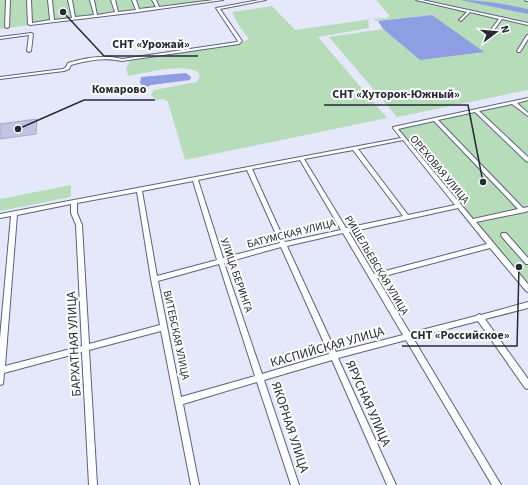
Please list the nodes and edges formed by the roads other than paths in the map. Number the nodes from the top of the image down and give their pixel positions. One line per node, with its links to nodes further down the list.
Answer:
1 (8, 0): 30 (street)
2 (29, 0): 28 (street)
3 (50, 0): 28 (street)
4 (70, 0): 26 (street)
5 (92, 0): 24 (street)
6 (113, 0): 23 (street)
7 (134, 0): 21 (street)
8 (154, 0): 20 (street)
9 (174, 0): 18 (street)
10 (217, 0): 11 (street); 16 (street); 19 (street)
11 (221, 0)
12 (261, 0): 13 (street); 19 (street)
13 (264, 0)
14 (418, 0): 17 (street)
15 (443, 0): 17 (street)
16 (197, 2): 18 (street)
17 (438, 4): 22 (street)
18 (178, 6): 20 (street)
19 (222, 7): 36 (street)
20 (158, 8): 21 (street)
21 (138, 11): 23 (street)
22 (469, 11): 25 (street); 27 (street)
23 (117, 13): 24 (street)
24 (96, 16): 26 (street)
25 (501, 18): 29 (street); 31 (street)
26 (74, 19): 28 (street)
27 (461, 20)
28 (52, 21)
29 (528, 24)
30 (8, 27)
31 (488, 36)
32 (528, 36): 35 (street)
33 (0, 38): 34 (street)
34 (29, 51)
35 (519, 51)
36 (0, 78)
37 (528, 99): 38 (street)
38 (513, 102): 39 (street); 40 (street)
39 (475, 110): 41 (street); 45 (street)
40 (528, 115)
41 (435, 119): 42 (street, ОРЕХОВАЯ УЛИЦА); 51 (street)
42 (402, 140): 43 (street); 50 (street, ОРЕХОВАЯ УЛИЦА)
43 (355, 149): 44 (street); 54 (street)
44 (301, 158): 46 (street); 56 (street, РИШЕЛЬЕВСКАЯ УЛИЦА)
45 (528, 160)
46 (249, 169): 47 (street); 58 (street, ЯРУСНАЯ УЛИЦА)
47 (195, 179): 48 (street); 60 (street, УЛИЦА БЕРИНГА)
48 (139, 190): 49 (street); 63 (street, ВИТЕБСКАЯ УЛИЦА)
49 (74, 202): 52 (street); 69 (street, БАРХАТНАЯ УЛИЦА)
50 (458, 206): 54 (street, БАТУМСКАЯ УЛИЦА); 55 (street, ОРЕХОВАЯ УЛИЦА)
51 (525, 210): 55 (street)
52 (14, 213): 53 (street); 71 (street)
53 (0, 216)
54 (407, 217): 56 (street, БАТУМСКАЯ УЛИЦА)
55 (472, 222): 59 (street, ОРЕХОВАЯ УЛИЦА)
56 (344, 230): 58 (street, БАТУМСКАЯ УЛИЦА); 62 (street, РИШЕЛЬЕВСКАЯ УЛИЦА)
57 (504, 235): 61 (street)
58 (285, 244): 60 (street, БАТУМСКАЯ УЛИЦА); 70 (street, ЯРУСНАЯ УЛИЦА)
59 (492, 246): 62 (street); 64 (street, ОРЕХОВАЯ УЛИЦА)
60 (221, 262): 63 (street, БАТУМСКАЯ УЛИЦА); 72 (street, УЛИЦА БЕРИНГА)
61 (528, 262)
62 (372, 277): 68 (street, РИШЕЛЬЕВСКАЯ УЛИЦА)
63 (154, 279): 67 (street, ВИТЕБСКАЯ УЛИЦА)
64 (528, 289)
65 (528, 305): 66 (street, КАСПИЙСКАЯ УЛИЦА)
66 (479, 317): 68 (street, КАСПИЙСКАЯ УЛИЦА); 74 (street)
67 (164, 327): 69 (street); 75 (street, ВИТЕБСКАЯ УЛИЦА)
68 (407, 336): 70 (street, КАСПИЙСКАЯ УЛИЦА); 80 (street, РИШЕЛЬЕВСКАЯ УЛИЦА)
69 (86, 348): 71 (street); 76 (street, БАРХАТНАЯ УЛИЦА)
70 (335, 356): 72 (street, КАСПИЙСКАЯ УЛИЦА); 79 (street, ЯРУСНАЯ УЛИЦА)
71 (0, 371): 73 (street)
72 (261, 378): 75 (street, КАСПИЙСКАЯ УЛИЦА); 78 (street, ЯКОРНАЯ УЛИЦА)
73 (0, 381)
74 (528, 385)
75 (179, 401): 77 (street, ВИТЕБСКАЯ УЛИЦА)
76 (93, 485)
77 (195, 485)
78 (295, 485)
79 (392, 485)
80 (497, 485)

